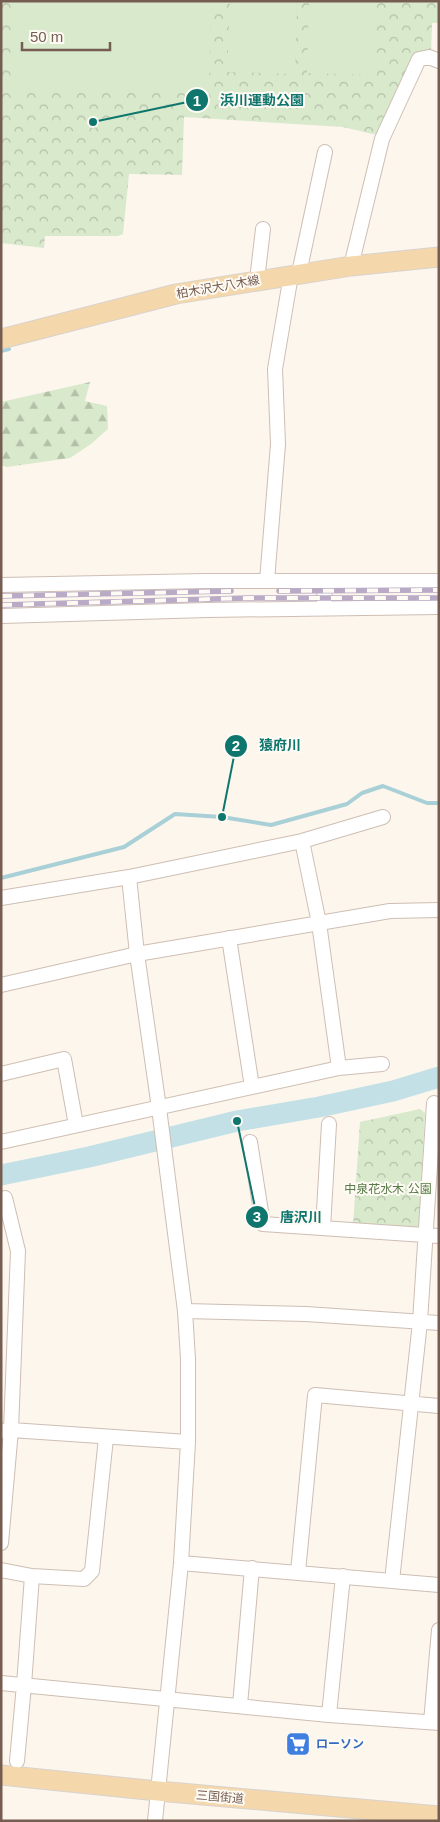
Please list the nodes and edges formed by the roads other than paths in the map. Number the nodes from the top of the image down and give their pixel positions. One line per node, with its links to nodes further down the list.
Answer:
1 (439, 61): 5 (street)
2 (325, 152): 6 (street)
3 (263, 229): 7 (street)
4 (439, 257): 5 (main road, 柏木沢大八木線)
5 (350, 266): 6 (main road, 柏木沢大八木線)
6 (295, 274): 7 (main road, 柏木沢大八木線); 9 (street)
7 (257, 280): 8 (main road, 柏木沢大八木線)
8 (1, 339)
9 (267, 581): 10 (street); 12 (street)
10 (325, 581): 11 (street); 14 (street)
11 (439, 581)
12 (1, 585)
13 (439, 607): 14 (street)
14 (324, 608): 15 (street)
15 (1, 616)
16 (383, 817): 17 (street)
17 (302, 841): 18 (street); 21 (street)
18 (129, 877): 19 (street); 23 (street)
19 (1, 898)
20 (439, 910): 21 (street)
21 (319, 923): 22 (street); 26 (street)
22 (229, 938): 23 (street); 28 (street)
23 (137, 954): 24 (street); 30 (street)
24 (1, 985)
25 (382, 1064): 26 (street)
26 (339, 1068): 28 (street)
27 (1, 1074): 32 (street)
28 (252, 1087): 30 (street)
29 (434, 1103): 35 (street)
30 (159, 1108): 32 (street); 40 (street)
31 (329, 1124): 37 (street)
32 (76, 1125): 33 (street)
33 (1, 1142)
34 (250, 1142): 37 (street)
35 (434, 1160): 38 (street)
36 (5, 1198): 45 (street)
37 (323, 1228): 38 (street)
38 (424, 1236): 39 (street); 41 (street)
39 (439, 1236)
40 (185, 1311): 41 (street); 47 (street)
41 (420, 1322): 42 (street); 43 (street)
42 (439, 1323)
43 (412, 1403): 44 (street); 52 (street); 55 (street)
44 (439, 1406)
45 (6, 1431): 46 (street); 48 (street)
46 (106, 1438): 47 (street); 53 (street)
47 (188, 1442): 49 (street)
48 (1, 1543)
49 (181, 1563): 50 (street); 60 (street)
50 (252, 1568): 52 (street); 61 (street)
51 (1, 1570): 53 (street)
52 (298, 1572): 54 (street)
53 (32, 1576): 59 (street)
54 (343, 1576): 55 (street); 62 (street)
55 (392, 1581): 56 (street)
56 (439, 1585)
57 (439, 1630): 63 (street)
58 (1, 1683): 59 (street)
59 (24, 1685): 60 (street); 64 (street)
60 (167, 1700): 61 (street); 66 (street)
61 (240, 1705): 62 (street)
62 (329, 1715): 63 (street)
63 (435, 1722)
64 (17, 1761)
65 (1, 1775): 66 (main road, 三国街道)
66 (158, 1791): 67 (main road, 三国街道); 68 (street)
67 (439, 1816)
68 (155, 1821)

